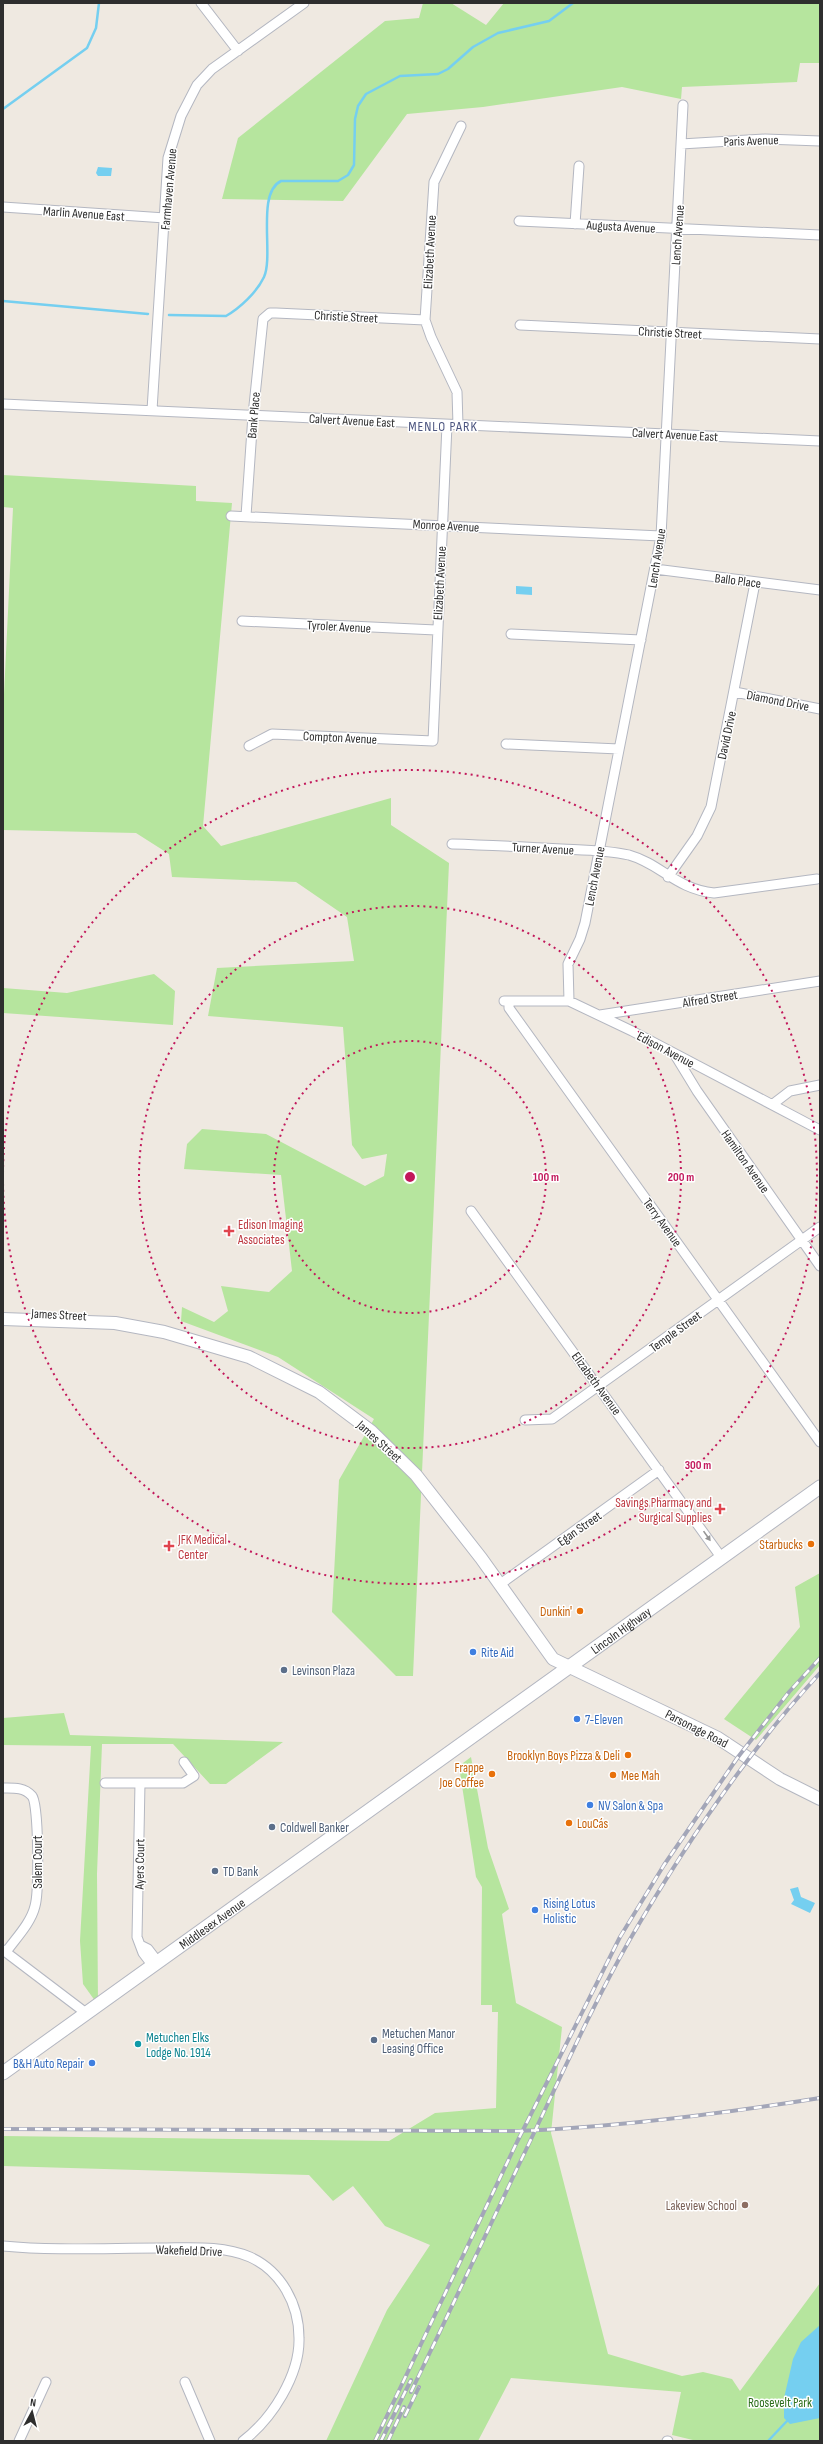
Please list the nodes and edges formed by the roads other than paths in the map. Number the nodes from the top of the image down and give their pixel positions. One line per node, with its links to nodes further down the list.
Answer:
1 (201, 3): 3 (street)
2 (304, 3): 3 (street, Farmhaven Avenue)
3 (238, 51): 10 (street, Farmhaven Avenue)
4 (683, 105): 7 (street, Lench Avenue)
5 (461, 126): 16 (street, Elizabeth Avenue)
6 (820, 141): 7 (street, Paris Avenue)
7 (681, 144): 13 (street, Lench Avenue)
8 (579, 166): 12 (street)
9 (3, 207): 10 (street, Marlin Avenue East)
10 (165, 218): 21 (street, Farmhaven Avenue)
11 (519, 221): 12 (street, Augusta Avenue)
12 (575, 224): 13 (street, Augusta Avenue)
13 (678, 229): 14 (street, Augusta Avenue); 18 (street, Lench Avenue)
14 (820, 235)
15 (266, 315): 16 (street, Christie Street); 22 (street, Bank Place)
16 (425, 320): 24 (street, Elizabeth Avenue)
17 (520, 325): 18 (street, Christie Street)
18 (670, 332): 19 (street, Christie Street); 25 (street, Lench Avenue)
19 (820, 338)
20 (3, 404): 21 (street, Calvert Avenue East)
21 (152, 410): 22 (street, Calvert Avenue East)
22 (253, 415): 23 (street, Calvert Avenue East); 28 (street, Bank Place)
23 (447, 425): 24 (street, Calvert Avenue East); 29 (street, Elizabeth Avenue)
24 (458, 425): 25 (street, Calvert Avenue East)
25 (666, 434): 26 (street, Calvert Avenue East); 30 (street, Lench Avenue)
26 (820, 441)
27 (231, 516): 28 (street, Monroe Avenue)
28 (246, 516): 29 (street, Monroe Avenue)
29 (442, 525): 30 (street, Monroe Avenue); 35 (street, Elizabeth Avenue)
30 (661, 536): 31 (street, Lench Avenue)
31 (655, 569): 32 (street, Ballo Place); 37 (street, Lench Avenue)
32 (755, 582): 33 (street, Ballo Place); 38 (street, David Drive)
33 (820, 590)
34 (242, 621): 35 (street, Tyroler Avenue)
35 (436, 630): 40 (street, Elizabeth Avenue)
36 (511, 634): 37 (street)
37 (641, 640): 43 (street, Lench Avenue)
38 (735, 692): 39 (street, Diamond Drive); 46 (street, David Drive)
39 (820, 709)
40 (433, 741): 42 (street, Compton Avenue)
41 (506, 744): 43 (street)
42 (249, 746)
43 (619, 749): 45 (street, Lench Avenue)
44 (452, 844): 45 (street, Turner Avenue)
45 (599, 851): 46 (street, Turner Avenue); 50 (street, Lench Avenue)
46 (668, 877): 47 (street, Turner Avenue)
47 (816, 879)
48 (820, 981): 51 (street, Alfred Street)
49 (507, 1001): 50 (street, Edison Avenue); 60 (street, Terry Avenue)
50 (569, 1001): 51 (street, Edison Avenue)
51 (600, 1014): 52 (street, Edison Avenue)
52 (674, 1054): 54 (street, Edison Avenue); 58 (street, Hamilton Avenue)
53 (820, 1085): 54 (street)
54 (773, 1104): 55 (street, Edison Avenue)
55 (820, 1130)
56 (471, 1211): 64 (street, Elizabeth Avenue)
57 (820, 1227): 58 (street, Temple Street)
58 (801, 1241): 59 (street, Hamilton Avenue); 60 (street, Temple Street)
59 (820, 1266)
60 (719, 1300): 64 (street, Temple Street); 66 (street, Terry Avenue)
61 (3, 1311): 63 (street, James Street)
62 (3, 1319): 63 (street, James Street)
63 (114, 1323): 70 (street, James Street)
64 (599, 1386): 65 (street, Temple Street); 67 (street, Elizabeth Avenue)
65 (525, 1420)
66 (820, 1442)
67 (660, 1470): 69 (street, Elizabeth Avenue, one-way to 69); 70 (street, Egan Street)
68 (820, 1487): 69 (main road, Lincoln Highway)
69 (721, 1557): 71 (main road, Lincoln Highway)
70 (499, 1585): 71 (street, James Street)
71 (568, 1668): 73 (main road, Lincoln Highway); 77 (street, Parsonage Road)
72 (184, 1762): 75 (street)
73 (421, 1773): 79 (main road, Middlesex Avenue)
74 (105, 1783): 75 (street)
75 (140, 1783): 79 (street, Ayers Court)
76 (3, 1788): 78 (street, Salem Court)
77 (820, 1799)
78 (4, 1951): 80 (street)
79 (155, 1964): 80 (main road, Middlesex Avenue)
80 (86, 2013): 81 (main road, Middlesex Avenue)
81 (3, 2073)
82 (3, 2246): 87 (street, Wakefield Drive)
83 (46, 2382): 85 (street)
84 (185, 2382): 86 (street)
85 (19, 2441)
86 (210, 2441)
87 (243, 2441)

